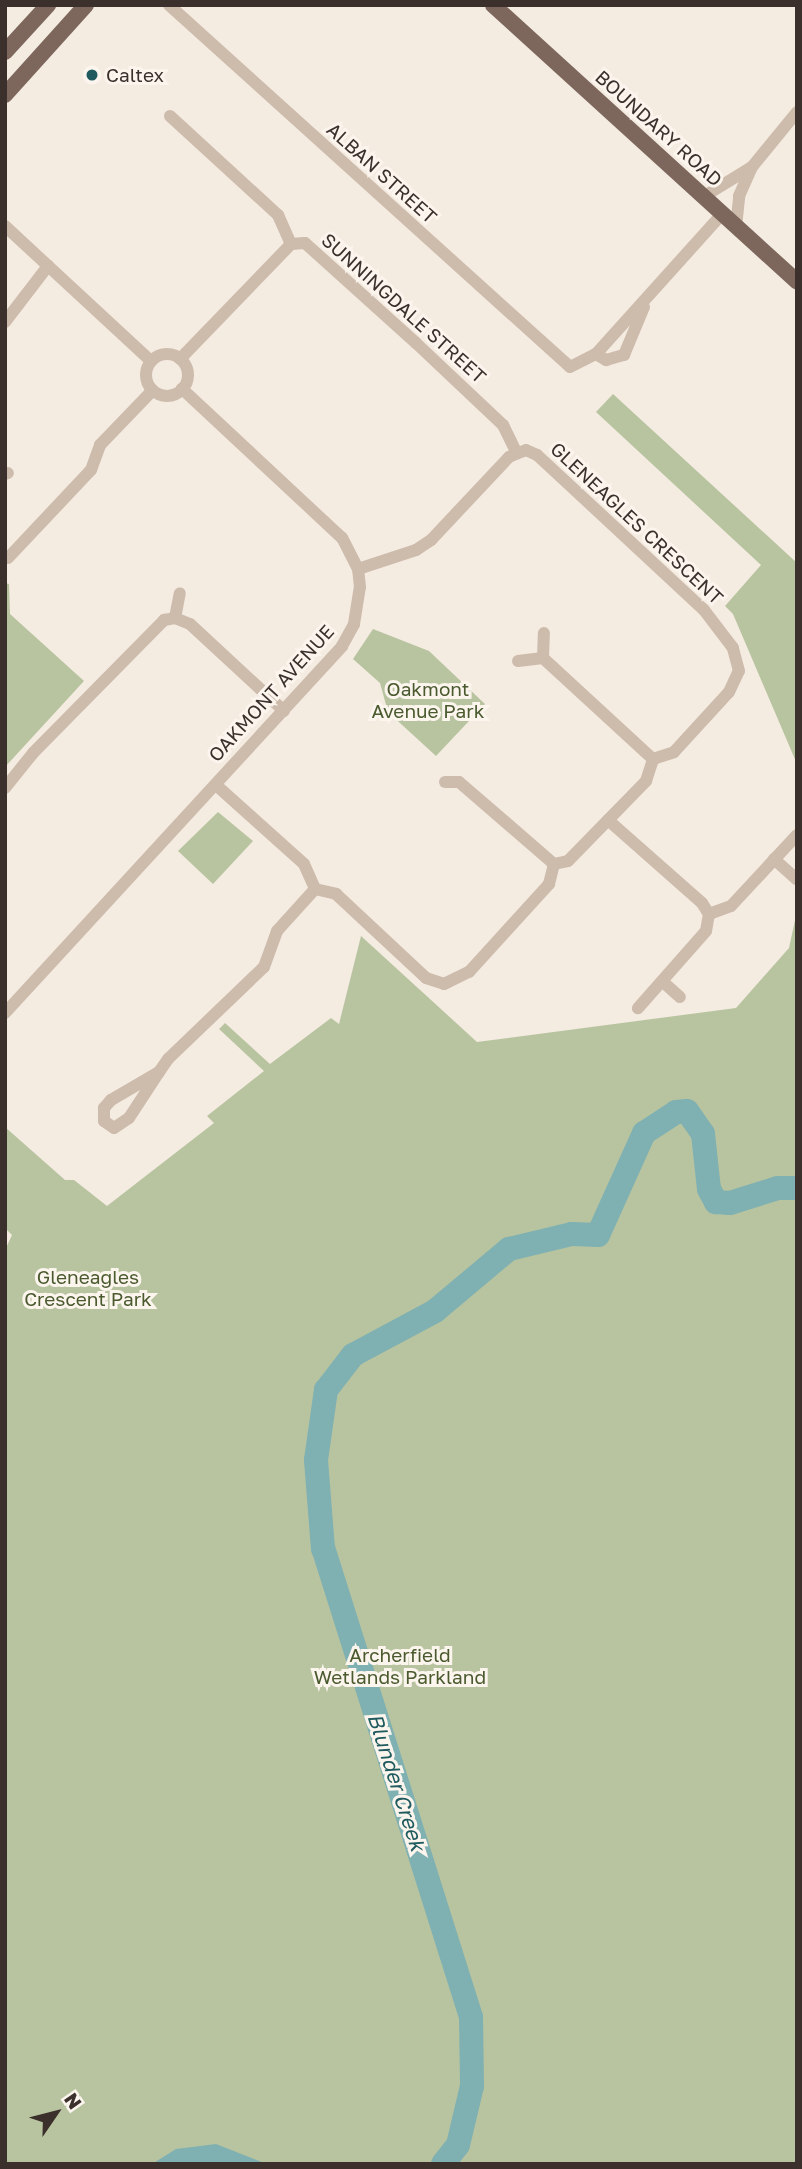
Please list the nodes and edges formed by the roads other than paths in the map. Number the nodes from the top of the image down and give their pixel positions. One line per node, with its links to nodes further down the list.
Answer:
1 (48, 5): 5 (main road)
2 (86, 5): 6 (main road)
3 (169, 5): 19 (street, ALBAN STREET)
4 (493, 5): 10 (main road, BOUNDARY ROAD)
5 (5, 52)
6 (5, 95)
7 (797, 112): 9 (street)
8 (170, 116): 14 (street, SUNNINGDALE STREET)
9 (752, 167): 10 (street); 13 (street)
10 (703, 197): 11 (main road, BOUNDARY ROAD)
11 (722, 214): 13 (main road, BOUNDARY ROAD); 17 (street)
12 (5, 226): 15 (street)
13 (736, 226): 16 (main road, BOUNDARY ROAD)
14 (291, 244): 20 (street); 24 (street, SUNNINGDALE STREET)
15 (48, 266): 18 (street); 21 (street)
16 (797, 282)
17 (647, 300): 19 (street); 19 (street)
18 (5, 322)
19 (596, 354)
20 (180, 359): 21 (street); 22 (street)
21 (151, 361): 23 (street)
22 (182, 389): 23 (street); 26 (street, OAKMONT AVENUE)
23 (153, 390): 25 (street)
24 (516, 452): 26 (street); 33 (street, GLENEAGLES CRESCENT)
25 (8, 558)
26 (358, 569): 32 (street, OAKMONT AVENUE)
27 (180, 593): 28 (street)
28 (175, 618): 32 (street); 36 (street)
29 (544, 633): 30 (street)
30 (543, 657): 31 (street); 33 (street)
31 (517, 661)
32 (285, 711): 35 (street, OAKMONT AVENUE)
33 (653, 760): 37 (street)
34 (445, 782): 40 (street)
35 (216, 785): 42 (street); 46 (street, OAKMONT AVENUE)
36 (5, 788)
37 (608, 820): 40 (street); 43 (street)
38 (797, 835): 39 (street)
39 (774, 859): 41 (street); 43 (street)
40 (554, 864): 42 (street)
41 (796, 879)
42 (315, 889): 48 (street)
43 (709, 914): 44 (street)
44 (662, 981): 45 (street); 47 (street)
45 (681, 997)
46 (7, 1007)
47 (638, 1008)
48 (159, 1072): 48 (street)

